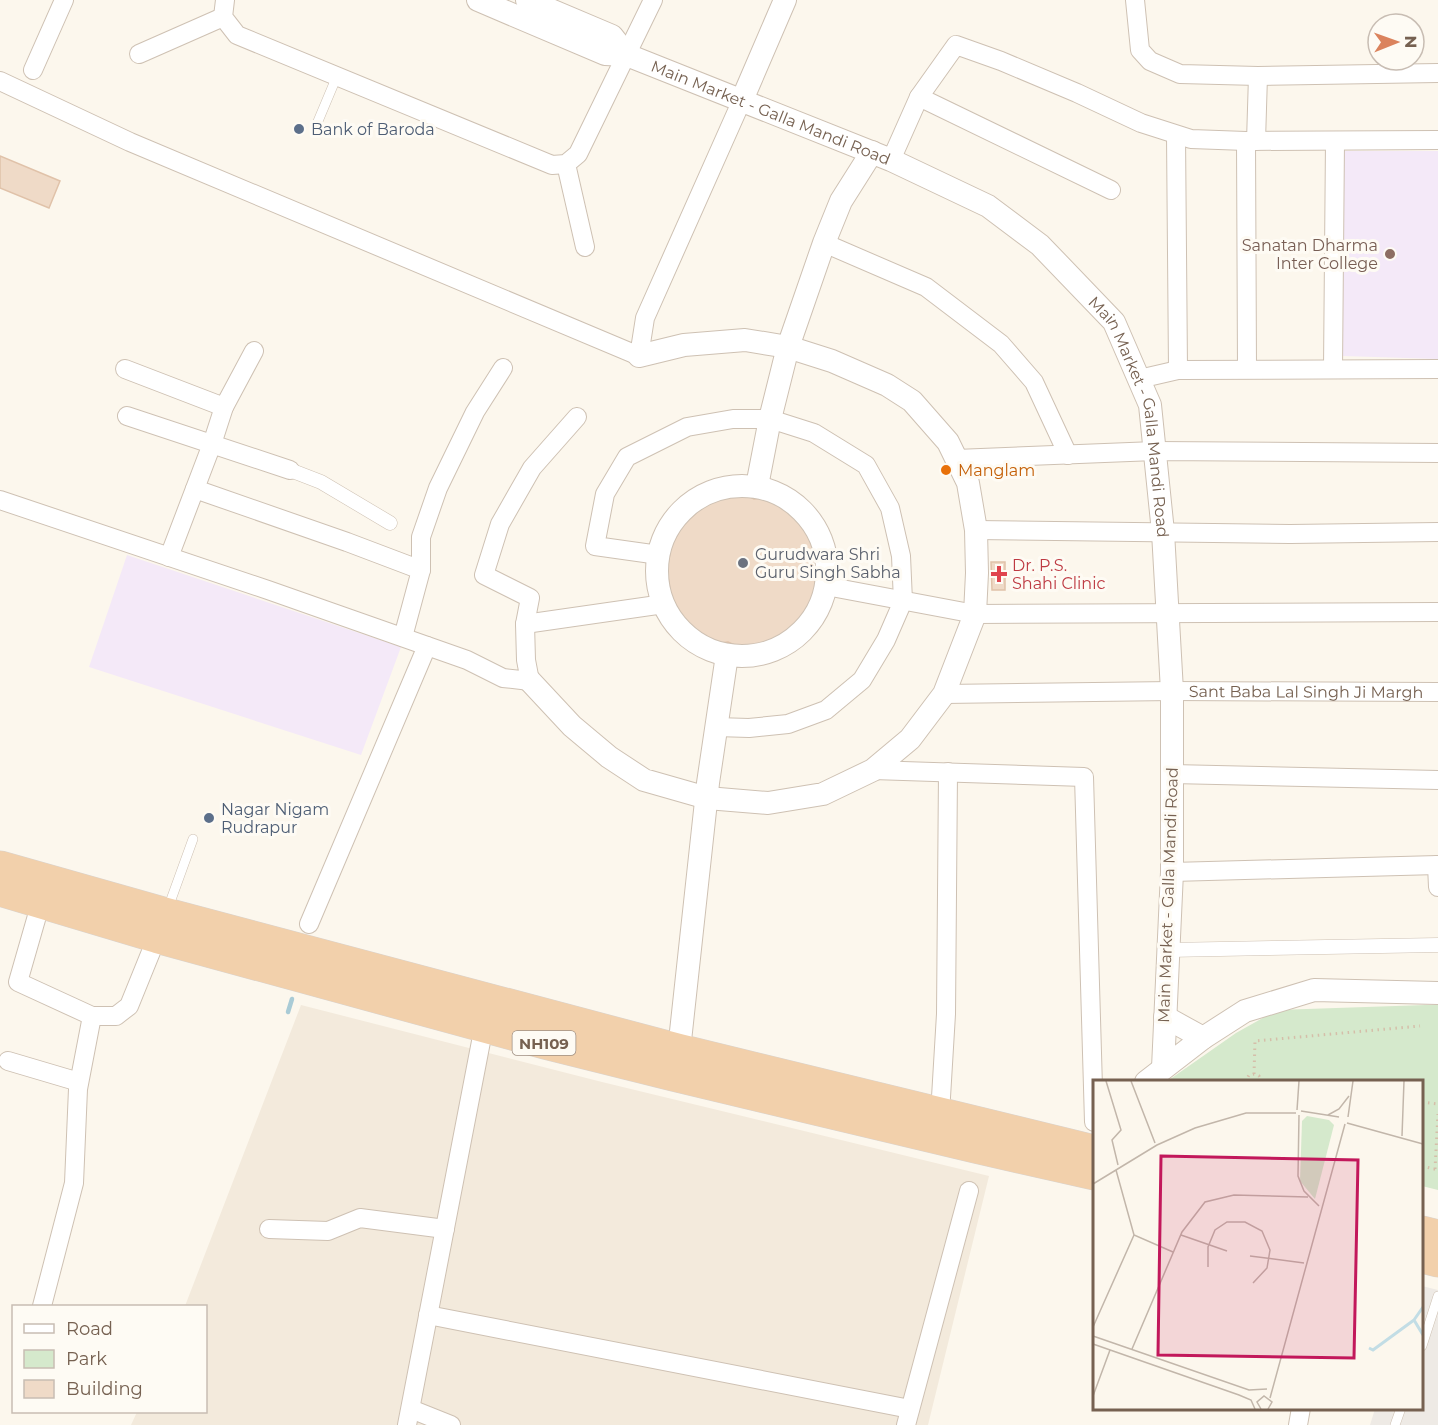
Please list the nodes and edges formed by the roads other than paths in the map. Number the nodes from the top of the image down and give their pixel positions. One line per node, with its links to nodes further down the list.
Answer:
1 (64, 0): 10 (street)
2 (478, 0): 9 (street, Main Market - Galla Mandi Road)
3 (527, 0): 9 (street, Main Market - Galla Mandi Road)
4 (653, 0): 9 (street)
5 (785, 0): 16 (street)
6 (1135, 0): 13 (street)
7 (224, 9): 8 (street); 12 (street)
8 (139, 54)
9 (627, 55): 16 (street, Main Market - Galla Mandi Road); 23 (street)
10 (33, 70)
11 (1438, 73): 13 (street)
12 (337, 76): 17 (lane); 23 (street)
13 (1258, 76): 20 (street)
14 (0, 81): 29 (street)
15 (919, 97): 18 (street); 22 (street); 24 (street)
16 (742, 100): 22 (street, Main Market - Galla Mandi Road); 29 (street)
17 (316, 126)
18 (1176, 135): 20 (street); 35 (street)
19 (1438, 140): 21 (street)
20 (1251, 141): 21 (street); 32 (street)
21 (1335, 141): 33 (street)
22 (881, 156): 25 (street); 36 (street, Main Market - Galla Mandi Road)
23 (566, 164): 26 (street)
24 (1111, 190)
25 (824, 243): 27 (street); 44 (street)
26 (585, 246)
27 (788, 347): 29 (street); 40 (street); 45 (street)
28 (254, 351): 37 (street)
29 (639, 356)
30 (503, 368): 56 (street)
31 (125, 369): 37 (street)
32 (1247, 369): 33 (street); 35 (street)
33 (1333, 369): 34 (street)
34 (1438, 369)
35 (1178, 370): 36 (street)
36 (1138, 379): 42 (street, Main Market - Galla Mandi Road)
37 (224, 407): 41 (street)
38 (127, 416): 41 (street)
39 (577, 417): 63 (street)
40 (770, 419): 47 (street); 54 (street); 58 (street)
41 (212, 444): 46 (street); 48 (street)
42 (1155, 451): 43 (street); 44 (street); 52 (street, Main Market - Galla Mandi Road)
43 (1438, 453)
44 (1068, 455): 45 (street)
45 (956, 459): 51 (street)
46 (290, 470): 50 (street)
47 (757, 486): 54 (street); 57 (street)
48 (195, 489): 55 (street); 56 (street)
49 (0, 500): 55 (street)
50 (390, 523)
51 (976, 530): 52 (street); 61 (street)
52 (1163, 532): 53 (street); 62 (street, Main Market - Galla Mandi Road)
53 (1438, 532)
54 (659, 555): 59 (street)
55 (169, 557): 64 (street)
56 (420, 570): 64 (street)
57 (826, 586): 58 (street); 66 (street)
58 (903, 601): 61 (street); 71 (street)
59 (664, 604): 63 (street); 66 (street)
60 (1438, 612): 62 (street)
61 (975, 614): 62 (street); 70 (street)
62 (1167, 614): 68 (street, Main Market - Galla Mandi Road)
63 (525, 624): 67 (street)
64 (403, 637): 65 (street)
65 (427, 646): 67 (street); 84 (street)
66 (727, 655): 71 (street)
67 (530, 681): 76 (street)
68 (1172, 691): 69 (street, Sant Baba Lal Singh Ji Margh); 70 (street, Sant Baba Lal Singh Ji Margh); 74 (street, Main Market - Galla Mandi Road)
69 (1438, 692)
70 (944, 694): 72 (street)
71 (716, 727): 76 (street)
72 (873, 770): 73 (street); 76 (street)
73 (948, 772): 98 (street); 99 (street)
74 (1172, 774): 75 (street); 80 (street, Main Market - Galla Mandi Road)
75 (1438, 780)
76 (706, 798): 95 (street)
77 (193, 839): 85 (lane)
78 (1438, 865): 80 (street); 81 (street)
79 (0, 867): 85 (highway, NH109)
80 (1172, 872): 87 (street, Main Market - Galla Mandi Road)
81 (1438, 887)
82 (0, 890): 83 (highway, NH109)
83 (41, 902): 85 (highway, NH109); 89 (street)
84 (309, 924)
85 (161, 925): 89 (street); 91 (highway, NH109); 92 (highway, NH109)
86 (1438, 945): 87 (street)
87 (1168, 950): 90 (street, Main Market - Galla Mandi Road)
88 (1438, 993): 93 (street)
89 (92, 1016): 97 (street)
90 (1165, 1017): 93 (street); 96 (street, Main Market - Galla Mandi Road)
91 (484, 1026): 92 (highway, NH109); 102 (street)
92 (550, 1030): 95 (highway, NH109)
93 (1203, 1038): 96 (street)
94 (8, 1061): 97 (street)
95 (676, 1062): 98 (highway, NH109); 99 (highway, NH109)
96 (1154, 1075)
97 (79, 1082): 108 (street)
98 (940, 1114): 99 (highway, NH109)
99 (1093, 1152)
100 (969, 1191): 114 (street)
101 (269, 1228): 102 (street)
102 (445, 1229): 109 (street)
103 (1423, 1232): 104 (highway)
104 (1438, 1236)
105 (1423, 1257): 106 (highway)
106 (1438, 1261)
107 (1438, 1296): 110 (lane)
108 (42, 1305)
109 (429, 1315): 113 (street); 114 (street)
110 (1423, 1343)
111 (1301, 1410): 116 (street)
112 (1400, 1410): 117 (lane)
113 (409, 1417): 115 (street)
114 (908, 1417)
115 (451, 1425)
116 (1298, 1425)
117 (1395, 1425)

